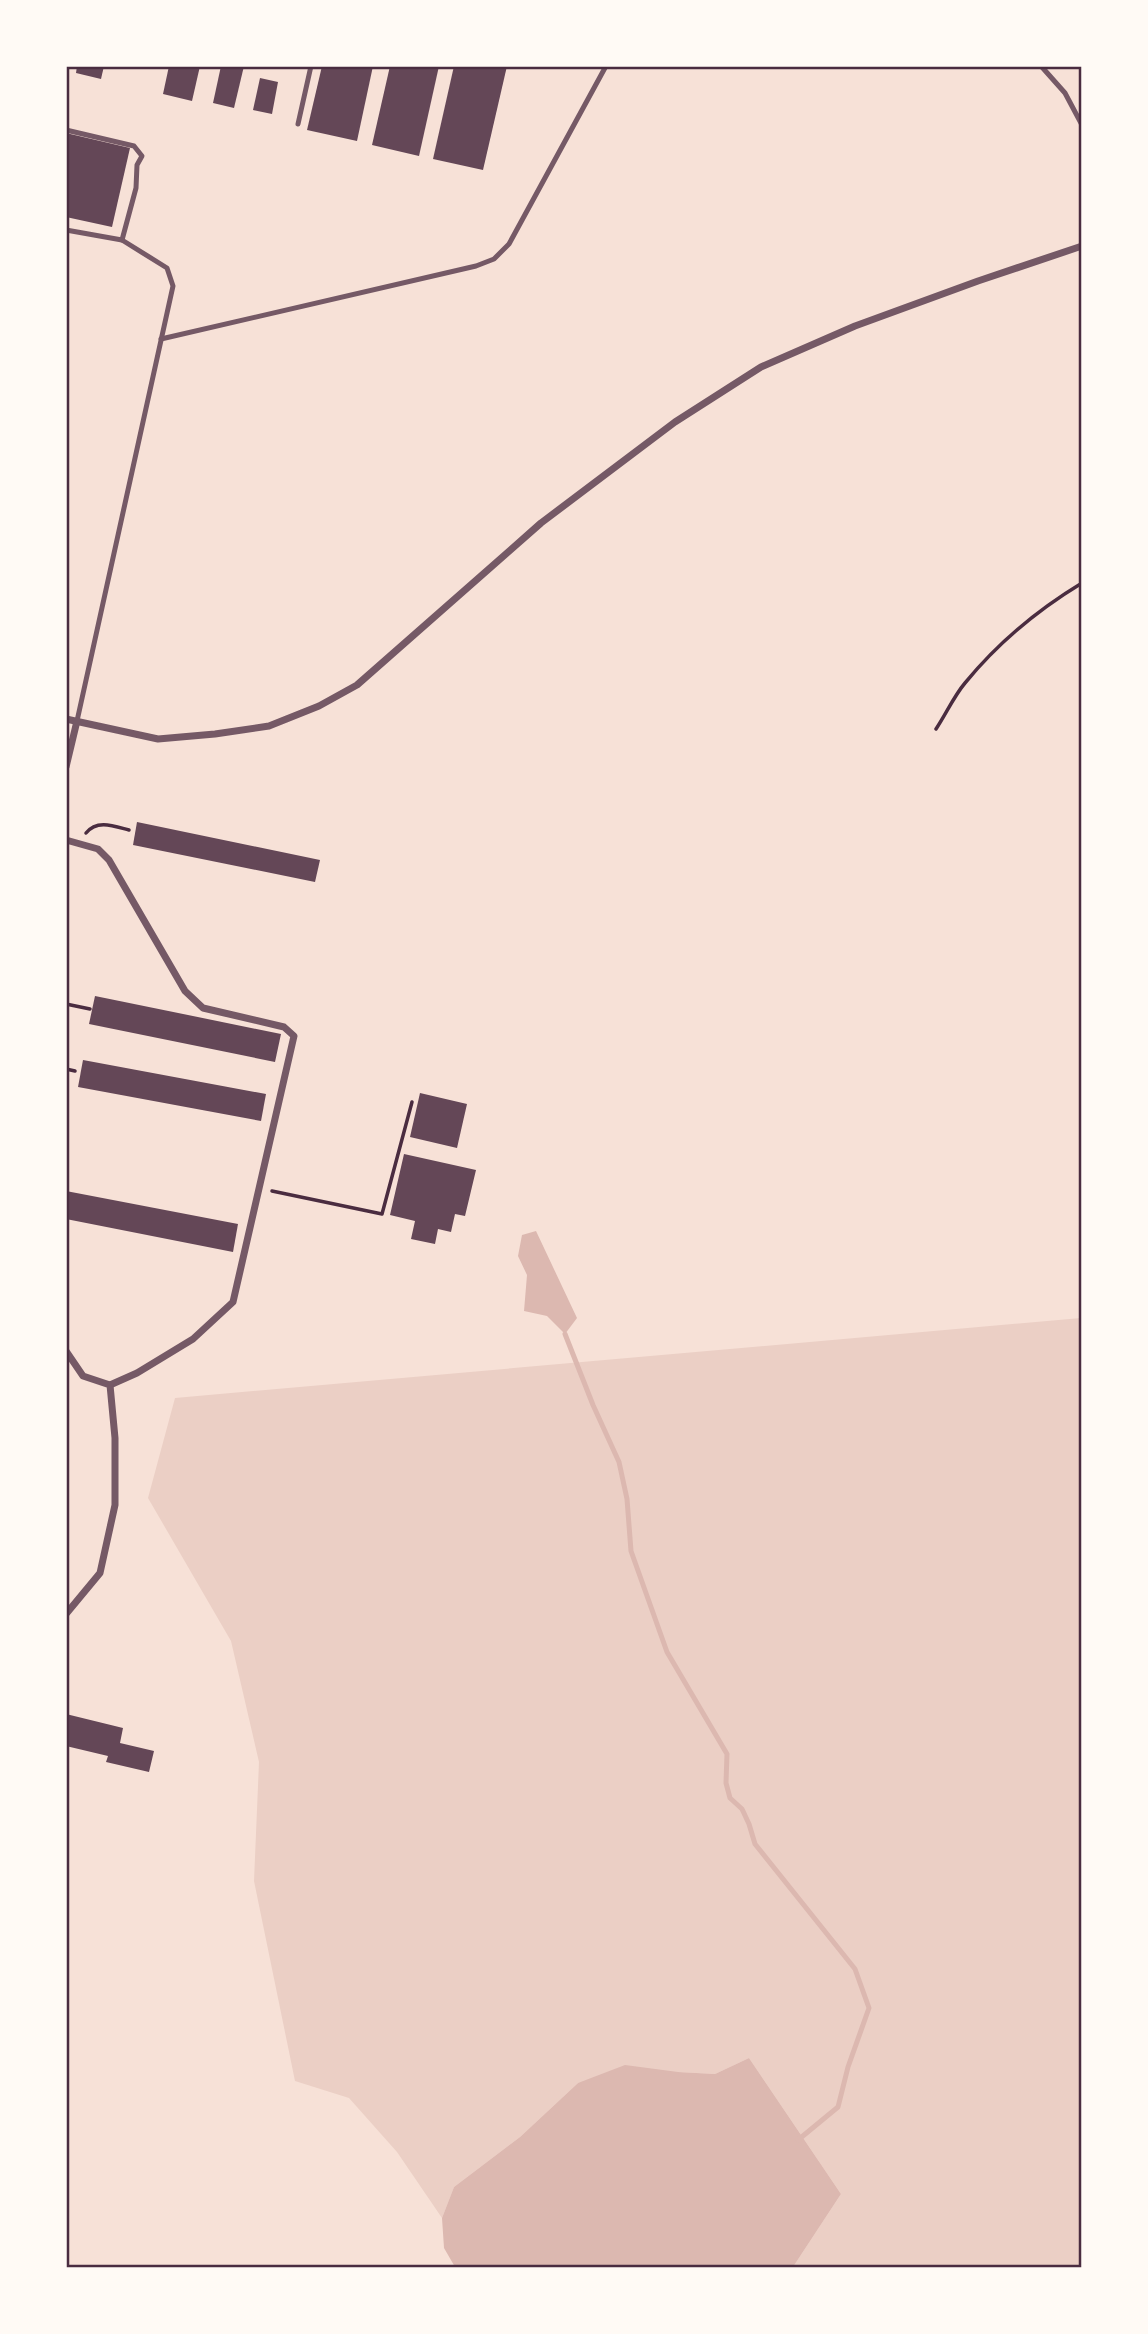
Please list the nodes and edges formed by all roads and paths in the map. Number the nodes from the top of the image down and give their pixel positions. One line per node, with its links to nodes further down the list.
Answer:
1 (311, 66): 4 (lane)
2 (606, 66): 10 (lane)
3 (1041, 66): 5 (lane)
4 (298, 124)
5 (1082, 125)
6 (66, 130): 8 (lane)
7 (66, 229): 8 (lane)
8 (122, 240): 10 (lane)
9 (1082, 246): 13 (street)
10 (161, 339): 13 (lane)
11 (1082, 583): 14 (path)
12 (66, 719): 13 (street)
13 (77, 721): 15 (street)
14 (936, 729)
15 (66, 767)
16 (129, 830): 18 (path)
17 (66, 840): 18 (street)
18 (79, 843): 24 (street)
19 (66, 1004): 20 (path)
20 (90, 1009)
21 (66, 1069): 22 (path)
22 (75, 1072)
23 (412, 1102): 24 (path)
24 (260, 1189): 26 (street)
25 (66, 1351): 26 (street)
26 (110, 1385): 27 (street)
27 (66, 1614)

